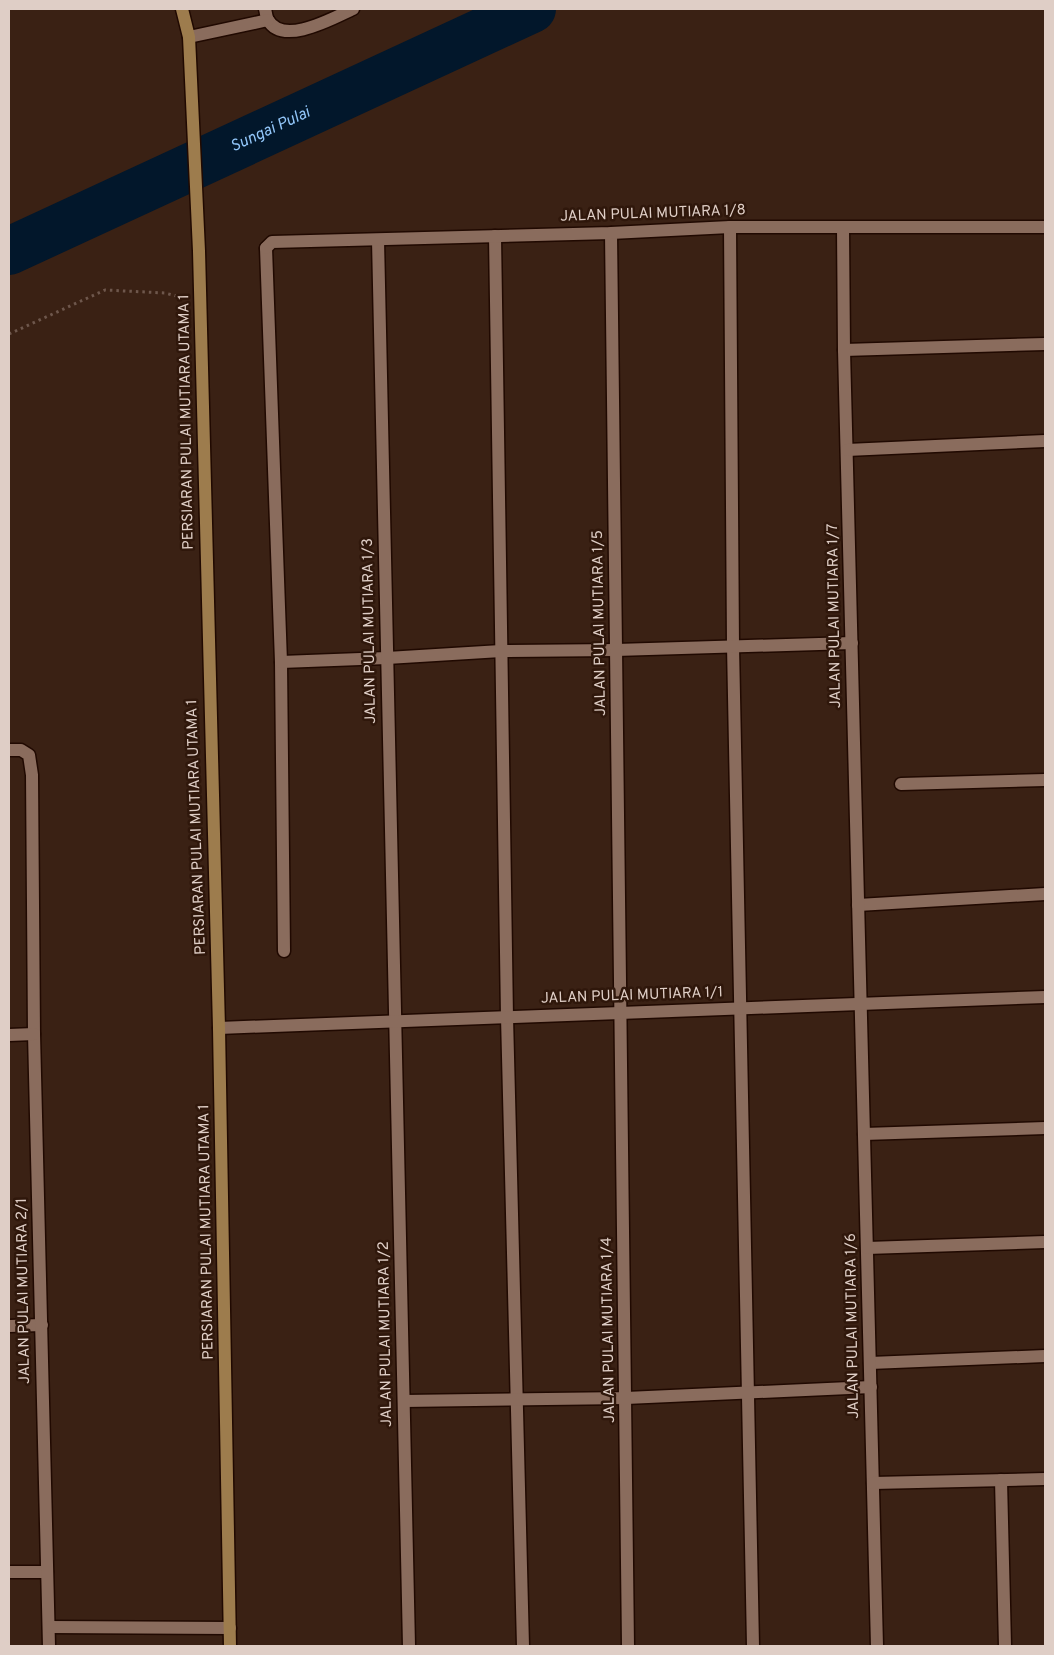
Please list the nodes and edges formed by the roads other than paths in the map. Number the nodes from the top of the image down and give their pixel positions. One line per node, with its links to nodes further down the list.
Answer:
1 (182, 9): 4 (main road, PERSIARAN PULAI MUTIARA UTAMA 1)
2 (353, 9): 3 (street)
3 (267, 15): 4 (street)
4 (189, 37): 33 (main road, PERSIARAN PULAI MUTIARA UTAMA 1)
5 (730, 227): 7 (street, JALAN PULAI MUTIARA 1/8); 8 (street, JALAN PULAI MUTIARA 1/8); 16 (street)
6 (1045, 227): 7 (street, JALAN PULAI MUTIARA 1/8)
7 (844, 228): 12 (street, JALAN PULAI MUTIARA 1/7)
8 (612, 233): 9 (street, JALAN PULAI MUTIARA 1/8); 17 (street, JALAN PULAI MUTIARA 1/5)
9 (495, 236): 10 (street, JALAN PULAI MUTIARA 1/8); 18 (street)
10 (378, 240): 19 (street, JALAN PULAI MUTIARA 1/3); 20 (street, JALAN PULAI MUTIARA 1/8)
11 (1045, 344): 12 (street)
12 (844, 350): 14 (street, JALAN PULAI MUTIARA 1/7)
13 (1045, 441): 14 (street)
14 (847, 450): 15 (street, JALAN PULAI MUTIARA 1/7)
15 (852, 643): 16 (street); 25 (street, JALAN PULAI MUTIARA 1/7)
16 (733, 646): 17 (street); 29 (street)
17 (616, 650): 18 (street); 30 (street, JALAN PULAI MUTIARA 1/5)
18 (500, 652): 19 (street); 31 (street)
19 (387, 658): 20 (street); 32 (street, JALAN PULAI MUTIARA 1/3)
20 (281, 662): 26 (street)
21 (9, 750): 34 (street, JALAN PULAI MUTIARA 2/1)
22 (1045, 780): 23 (street)
23 (901, 784)
24 (1045, 894): 25 (street)
25 (858, 906): 28 (street, JALAN PULAI MUTIARA 1/7)
26 (284, 951)
27 (1045, 997): 28 (street, JALAN PULAI MUTIARA 1/1)
28 (861, 1004): 29 (street, JALAN PULAI MUTIARA 1/1); 37 (street, JALAN PULAI MUTIARA 1/6)
29 (740, 1008): 30 (street, JALAN PULAI MUTIARA 1/1); 45 (street)
30 (621, 1012): 31 (street, JALAN PULAI MUTIARA 1/1); 46 (street, JALAN PULAI MUTIARA 1/4)
31 (507, 1017): 32 (street, JALAN PULAI MUTIARA 1/1); 47 (street)
32 (395, 1021): 33 (street, JALAN PULAI MUTIARA 1/1); 48 (street, JALAN PULAI MUTIARA 1/2)
33 (219, 1028): 55 (main road, PERSIARAN PULAI MUTIARA UTAMA 1)
34 (34, 1034): 35 (street); 40 (street, JALAN PULAI MUTIARA 2/1)
35 (9, 1035)
36 (1045, 1128): 37 (street)
37 (864, 1134): 39 (street, JALAN PULAI MUTIARA 1/6)
38 (1045, 1242): 39 (street)
39 (867, 1248): 43 (street, JALAN PULAI MUTIARA 1/6)
40 (42, 1325): 41 (street); 53 (street, JALAN PULAI MUTIARA 2/1)
41 (9, 1326)
42 (1045, 1356): 43 (street)
43 (870, 1363): 44 (street, JALAN PULAI MUTIARA 1/6)
44 (871, 1387): 45 (street); 51 (street, JALAN PULAI MUTIARA 1/6)
45 (749, 1392): 46 (street); 61 (street)
46 (626, 1398): 47 (street); 60 (street, JALAN PULAI MUTIARA 1/4)
47 (517, 1400): 48 (street); 59 (street)
48 (404, 1401): 58 (street, JALAN PULAI MUTIARA 1/2)
49 (1045, 1479): 50 (street)
50 (1001, 1480): 51 (street); 63 (street)
51 (873, 1483): 62 (street, JALAN PULAI MUTIARA 1/6)
52 (9, 1572): 53 (street)
53 (47, 1572): 54 (street, JALAN PULAI MUTIARA 2/1)
54 (49, 1627): 55 (street); 56 (street, JALAN PULAI MUTIARA 2/1)
55 (230, 1628): 57 (main road, PERSIARAN PULAI MUTIARA UTAMA 1)
56 (49, 1646)
57 (230, 1646)
58 (409, 1646)
59 (523, 1646)
60 (628, 1646)
61 (753, 1646)
62 (877, 1646)
63 (1005, 1646)

